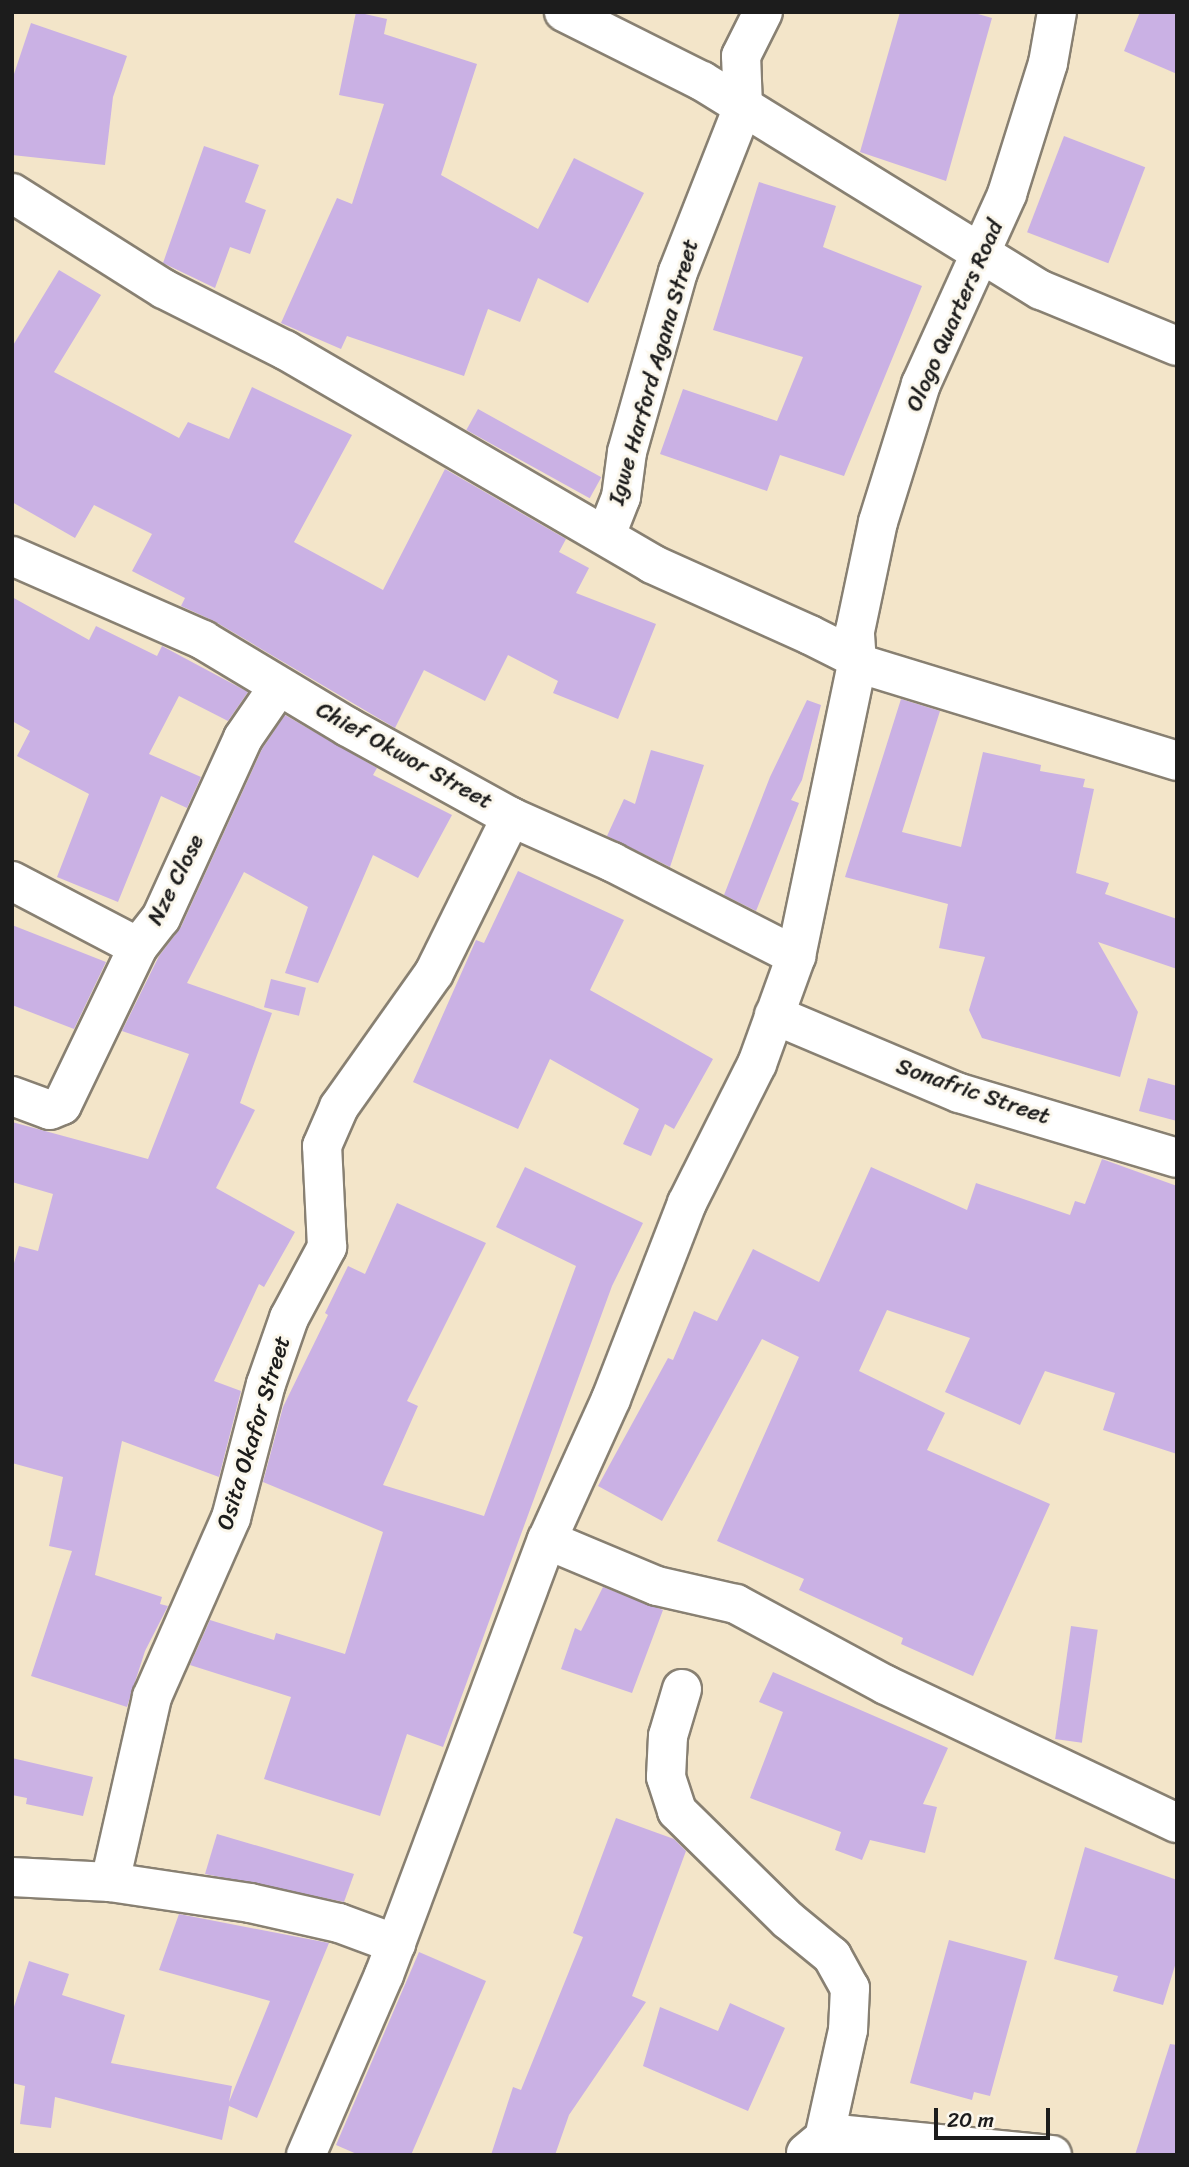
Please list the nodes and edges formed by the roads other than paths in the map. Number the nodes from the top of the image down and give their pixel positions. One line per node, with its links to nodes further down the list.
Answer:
1 (564, 12): 4 (street)
2 (763, 12): 4 (street, Igwe Harford Agana Street)
3 (1057, 12): 6 (street, Ologo Quarters Road)
4 (743, 107): 6 (street); 8 (street, Igwe Harford Agana Street)
5 (12, 193): 8 (street)
6 (983, 254): 7 (street); 10 (street, Ologo Quarters Road)
7 (1177, 346)
8 (606, 535): 10 (street)
9 (12, 556): 11 (street, Chief Okwor Street)
10 (857, 663): 12 (street); 16 (street, Ologo Quarters Road)
11 (278, 687): 13 (street, Chief Okwor Street); 15 (street, Nze Close)
12 (1177, 761)
13 (511, 817): 16 (street, Chief Okwor Street); 24 (street, Osita Okafor Street)
14 (12, 881): 15 (street, Nze Close)
15 (138, 947): 18 (street)
16 (796, 956): 17 (street, Ologo Quarters Road)
17 (774, 1015): 19 (street, Sonafric Street); 20 (street, Ologo Quarters Road)
18 (12, 1096)
19 (1177, 1158)
20 (547, 1540): 22 (street); 25 (street, Ologo Quarters Road)
21 (682, 1689): 26 (street)
22 (1177, 1823)
23 (12, 1877): 24 (street)
24 (110, 1882): 25 (street)
25 (396, 1944): 27 (street, Ologo Quarters Road)
26 (814, 2146): 28 (street)
27 (306, 2155)
28 (1052, 2155)

